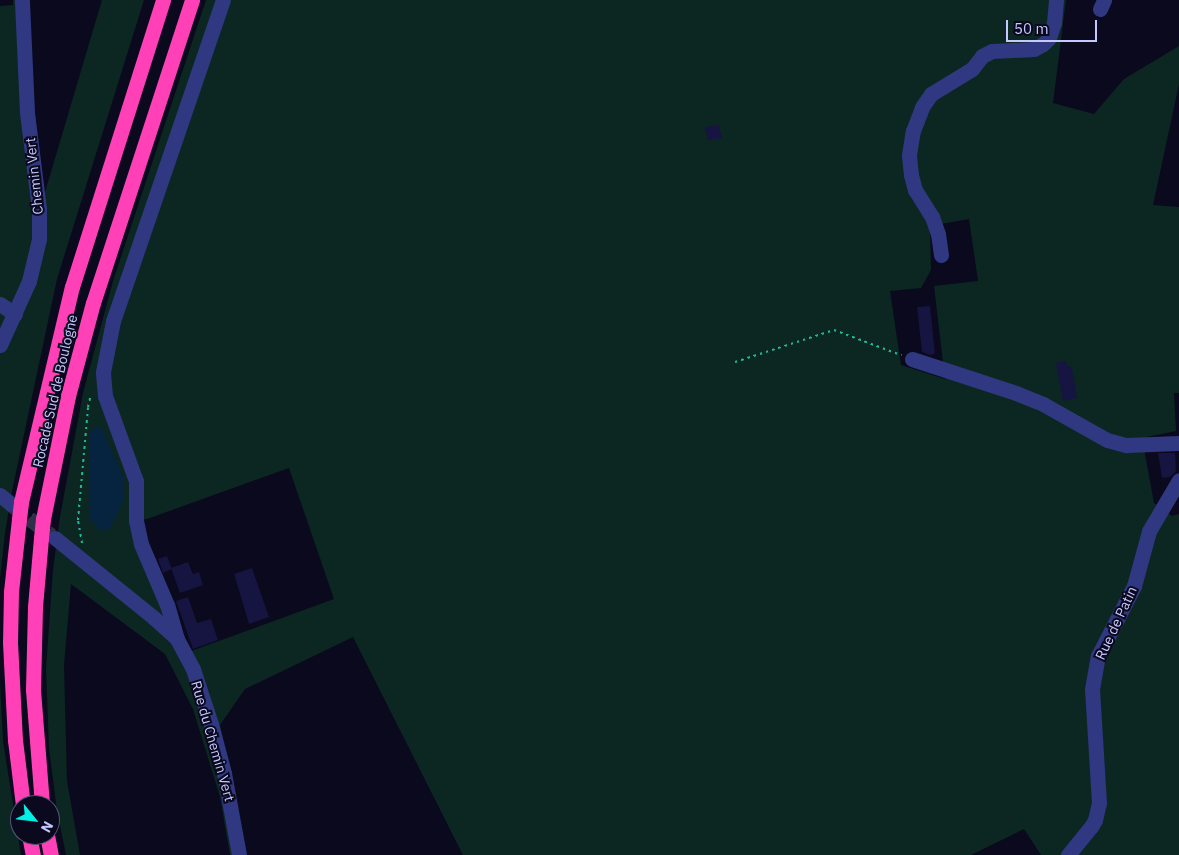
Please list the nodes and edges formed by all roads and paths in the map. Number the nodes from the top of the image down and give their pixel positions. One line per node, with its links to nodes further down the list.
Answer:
1 (22, 0): 8 (street, Chemin Vert)
2 (163, 0): 15 (highway, Rocade Sud de Boulogne)
3 (192, 0): 16 (highway, Rocade Sud de Boulogne, bridge)
4 (223, 0): 12 (street)
5 (1056, 0): 6 (street)
6 (941, 255)
7 (0, 304): 8 (street)
8 (14, 314): 9 (street, Chemin Vert)
9 (0, 345)
10 (912, 359): 11 (path); 13 (street)
11 (735, 362)
12 (103, 372): 17 (path); 18 (street)
13 (1179, 443)
14 (1179, 480): 22 (street, Rue de Patin)
15 (11, 500): 19 (highway, Rocade Sud de Boulogne, bridge)
16 (48, 538): 17 (street, Rue du Chemin Vert); 20 (highway, Rocade Sud de Boulogne)
17 (85, 563): 18 (street, Rue du Chemin Vert)
18 (177, 639): 21 (street, Rue du Chemin Vert)
19 (22, 795)
20 (41, 795)
21 (239, 855)
22 (1068, 855)

